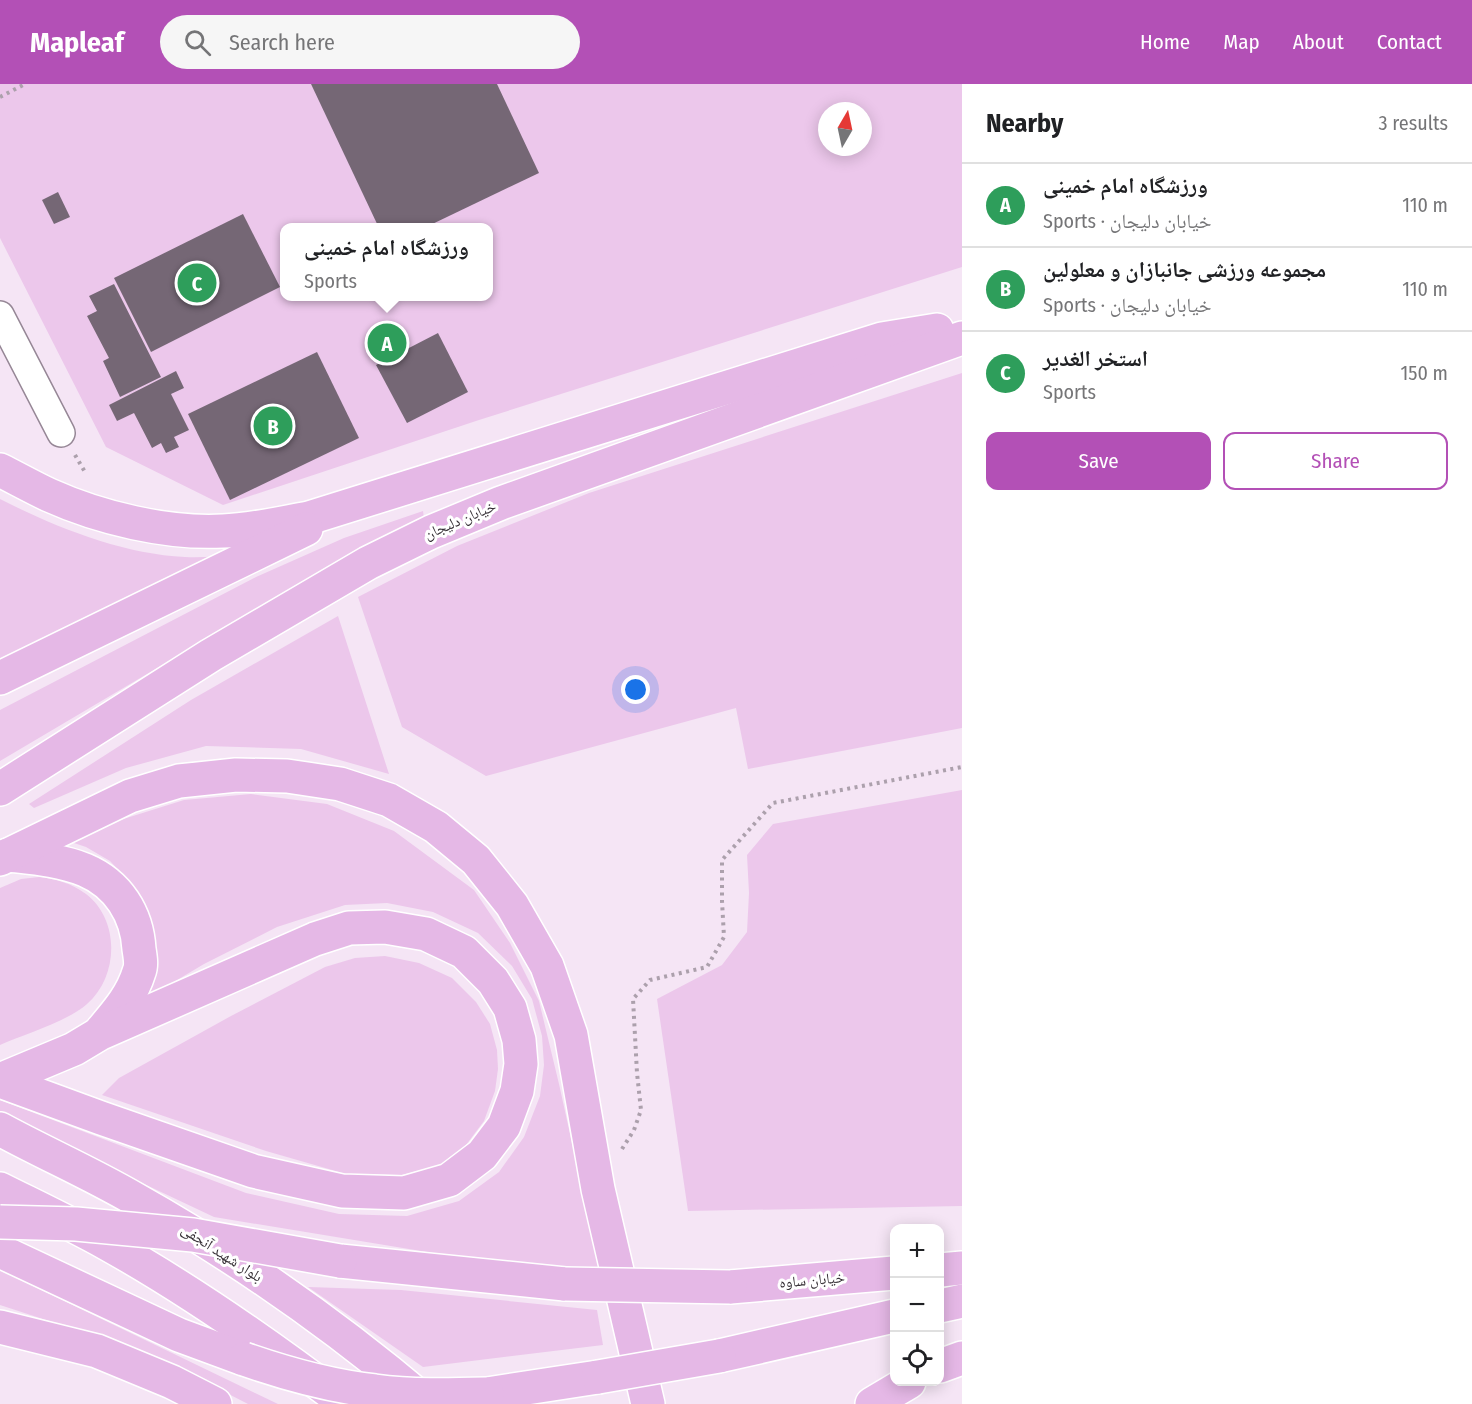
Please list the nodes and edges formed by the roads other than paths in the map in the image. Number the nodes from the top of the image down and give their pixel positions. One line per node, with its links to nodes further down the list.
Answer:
1 (0, 315): 4 (lane)
2 (962, 325): 6 (main road)
3 (962, 338): 8 (main road, خیابان دلیجان)
4 (61, 433)
5 (0, 470): 6 (main road)
6 (367, 500): 7 (main road)
7 (0, 678)
8 (0, 789)
9 (4, 857): 10 (main road); 29 (main road)
10 (87, 1042): 11 (main road); 11 (main road)
11 (0, 1080)
12 (0, 1129): 28 (main road, بلوار شهید آنجفی)
13 (0, 1189): 27 (main road)
14 (0, 1222): 18 (main road, خیابان ساوه, bridge)
15 (0, 1251): 21 (main road, bridge)
16 (962, 1268): 17 (main road)
17 (944, 1270)
18 (890, 1273)
19 (962, 1301): 20 (main road)
20 (944, 1305)
21 (890, 1317)
22 (0, 1327): 26 (main road)
23 (962, 1358): 24 (main road)
24 (944, 1364)
25 (902, 1386): 30 (main road)
26 (215, 1404)
27 (346, 1404)
28 (428, 1404)
29 (648, 1404)
30 (872, 1404)

